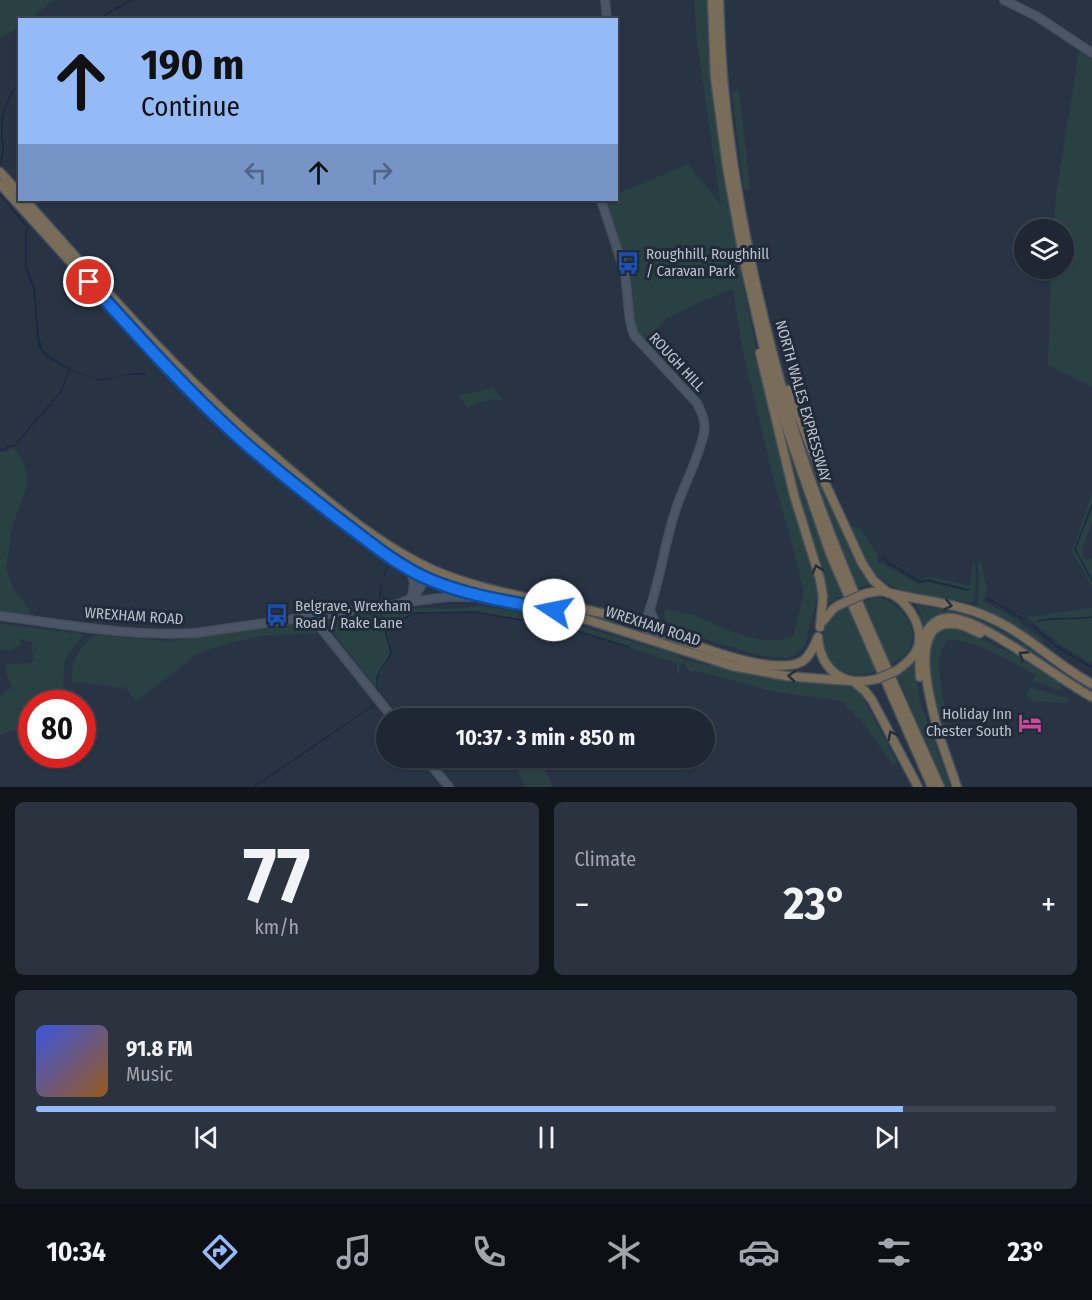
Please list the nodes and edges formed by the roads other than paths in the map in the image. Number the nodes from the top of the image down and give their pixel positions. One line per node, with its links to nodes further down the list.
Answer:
1 (605, 0): 5 (street)
2 (712, 0): 12 (highway, NORTH WALES EXPRESSWAY)
3 (719, 0): 13 (highway, NORTH WALES EXPRESSWAY)
4 (1004, 0): 6 (street)
5 (607, 18)
6 (1092, 53)
7 (0, 172): 9 (highway)
8 (0, 184): 14 (highway)
9 (18, 192)
10 (26, 201): 15 (highway)
11 (601, 201): 19 (street, ROUGH HILL)
12 (744, 261): 23 (highway, one-way to 12); 37 (highway, NORTH WALES EXPRESSWAY)
13 (765, 320): 16 (highway); 38 (highway, NORTH WALES EXPRESSWAY)
14 (411, 570): 15 (highway); 18 (street)
15 (429, 573): 17 (highway, WREXHAM ROAD); 18 (street); 22 (highway, WREXHAM ROAD)
16 (889, 593): 23 (highway, bridge); 27 (highway); 30 (highway, one-way to 30)
17 (486, 597): 18 (street, WREXHAM ROAD); 28 (highway, WREXHAM ROAD)
18 (408, 601): 20 (street, WREXHAM ROAD)
19 (650, 610): 22 (street, ROUGH HILL); 24 (street)
20 (316, 615): 21 (street, WREXHAM ROAD); 32 (street)
21 (0, 616)
22 (644, 625): 24 (highway, WREXHAM ROAD); 28 (street)
23 (820, 627): 26 (highway)
24 (663, 633): 26 (highway, WREXHAM ROAD)
25 (995, 636): 27 (highway); 31 (highway, one-way to 25); 33 (highway)
26 (818, 637): 29 (highway)
27 (919, 642): 29 (highway, bridge); 33 (highway)
28 (668, 644): 29 (highway, WREXHAM ROAD, one-way to 28)
29 (852, 682): 36 (highway, one-way to 29)
30 (1092, 684)
31 (1092, 697)
32 (385, 708)
33 (940, 738): 39 (highway)
34 (433, 768): 35 (street)
35 (449, 787)
36 (918, 787)
37 (932, 787)
38 (940, 787)
39 (957, 787)

